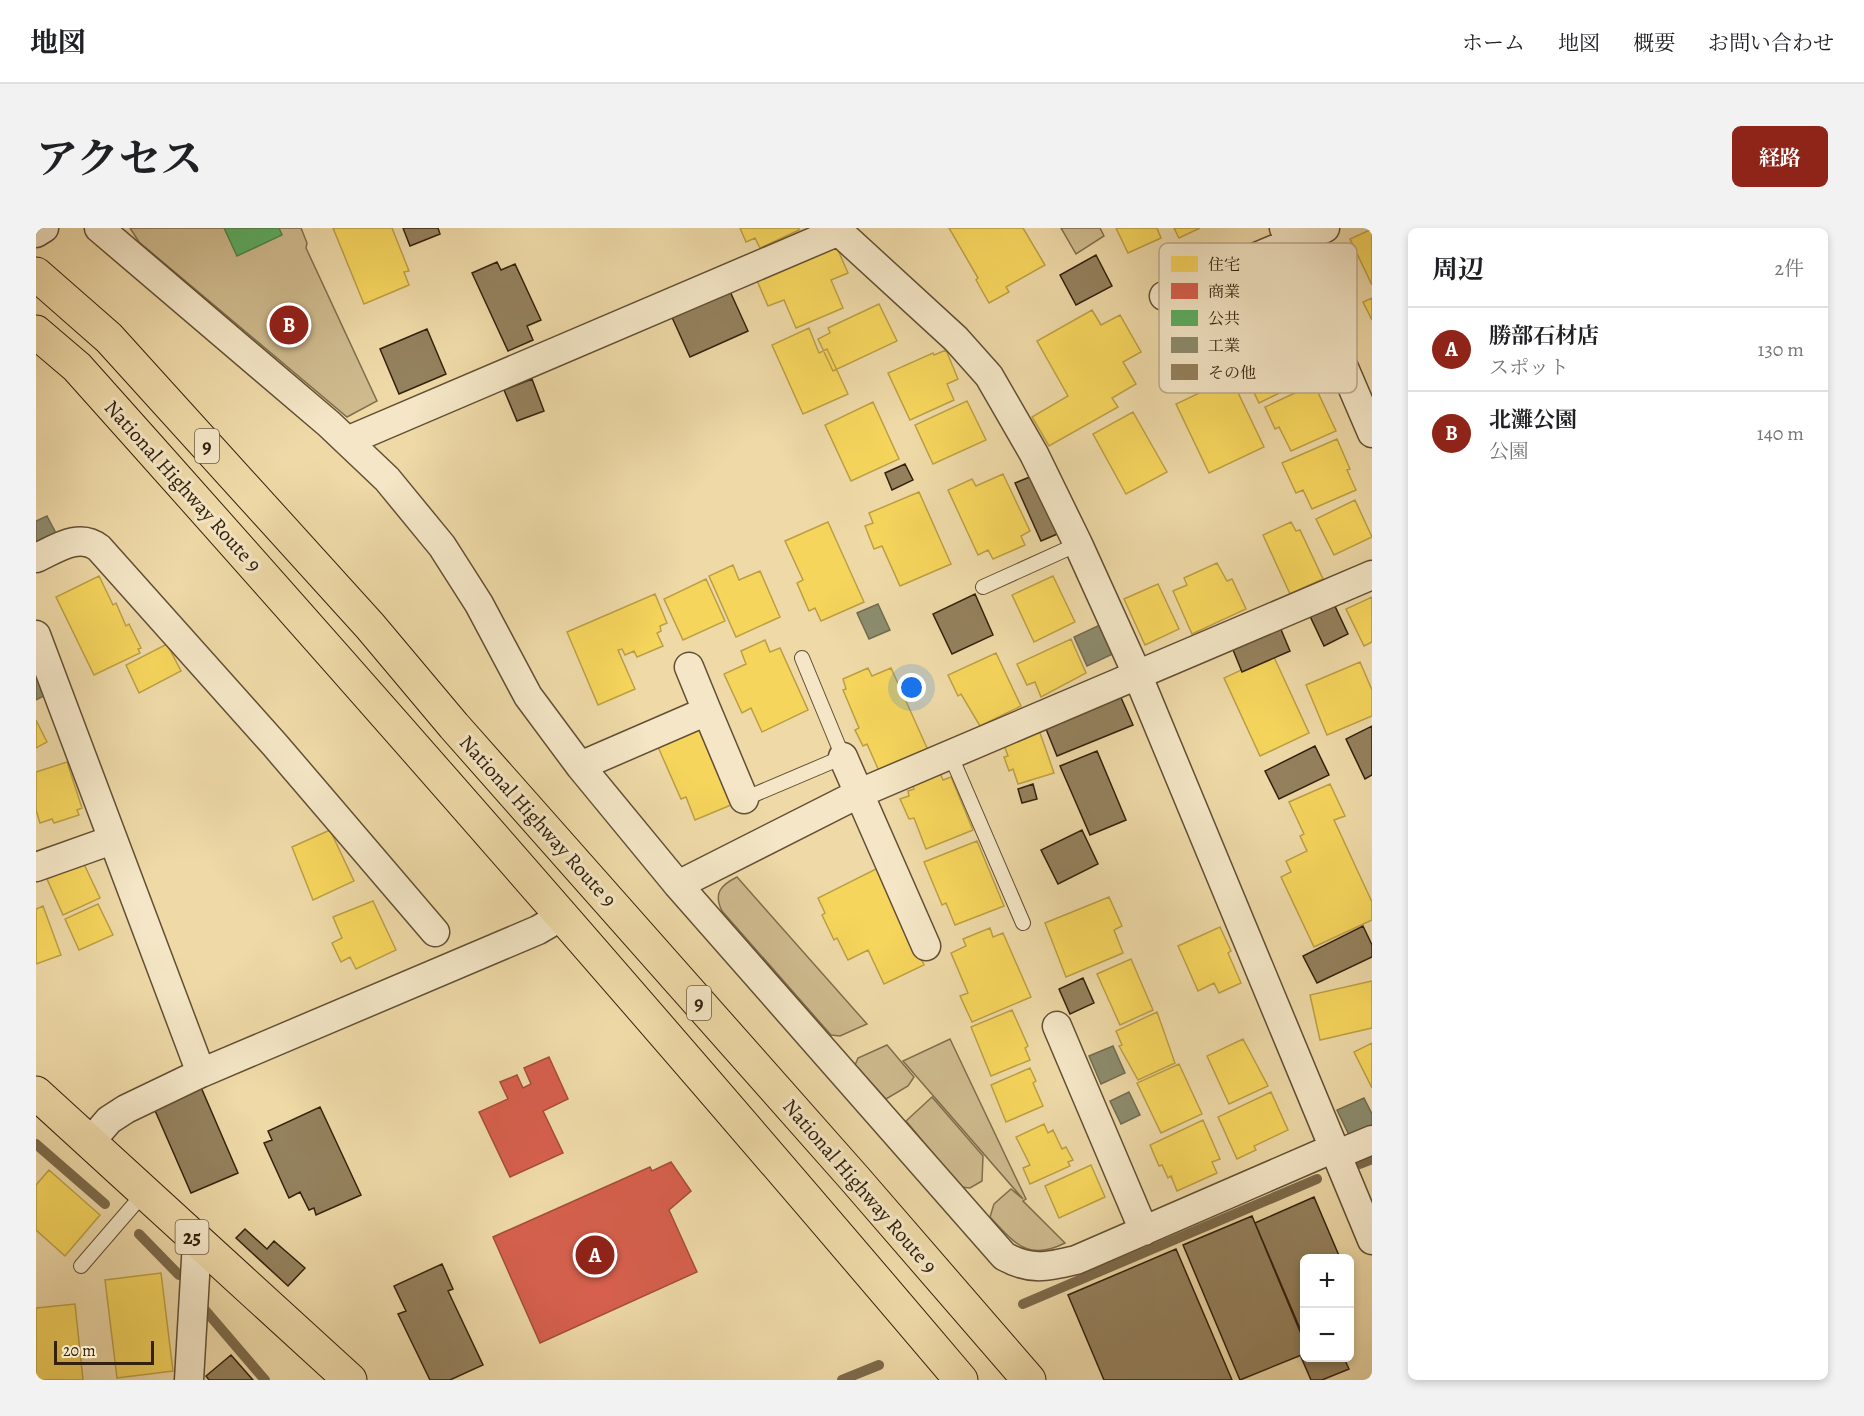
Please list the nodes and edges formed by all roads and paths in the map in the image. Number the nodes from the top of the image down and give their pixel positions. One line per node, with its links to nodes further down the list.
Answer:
1 (44, 228): 5 (street)
2 (99, 228): 13 (street)
3 (1325, 228): 6 (street)
4 (837, 230): 13 (street); 14 (street)
5 (36, 233)
6 (1287, 235): 7 (street)
7 (1271, 243)
8 (36, 274): 49 (main road, National Highway Route 9 / 9)
9 (36, 332): 31 (main road, National Highway Route 9 / 9)
10 (1357, 381): 11 (street)
11 (1366, 400): 12 (street)
12 (1372, 434)
13 (347, 441): 25 (street)
14 (1078, 544): 17 (lane); 21 (street)
15 (36, 558): 33 (street)
16 (1372, 575): 21 (street)
17 (982, 588)
18 (36, 635): 28 (street)
19 (802, 658): 24 (lane)
20 (689, 667): 22 (street)
21 (1137, 674): 23 (street); 40 (street)
22 (707, 711): 25 (street); 27 (street)
23 (950, 754): 26 (street); 32 (lane)
24 (843, 757): 26 (street); 27 (lane)
25 (580, 766): 30 (street)
26 (861, 793): 30 (street); 34 (street)
27 (744, 799)
28 (112, 840): 29 (street); 36 (street)
29 (36, 867)
30 (678, 885): 42 (street)
31 (562, 916): 36 (street); 48 (main road, National Highway Route 9 / 9)
32 (1023, 922)
33 (435, 932)
34 (926, 946)
35 (1056, 1026): 42 (street)
36 (201, 1073): 39 (street)
37 (36, 1093): 39 (main road, 25)
38 (1372, 1140): 40 (street)
39 (90, 1142): 41 (main road, 25)
40 (1335, 1152): 42 (street); 43 (street)
41 (144, 1193): 44 (main road, 25); 45 (lane)
42 (1144, 1231)
43 (1372, 1240)
44 (197, 1242): 46 (street); 47 (main road, 25)
45 (81, 1266)
46 (189, 1380)
47 (350, 1380)
48 (961, 1380)
49 (1029, 1380)

